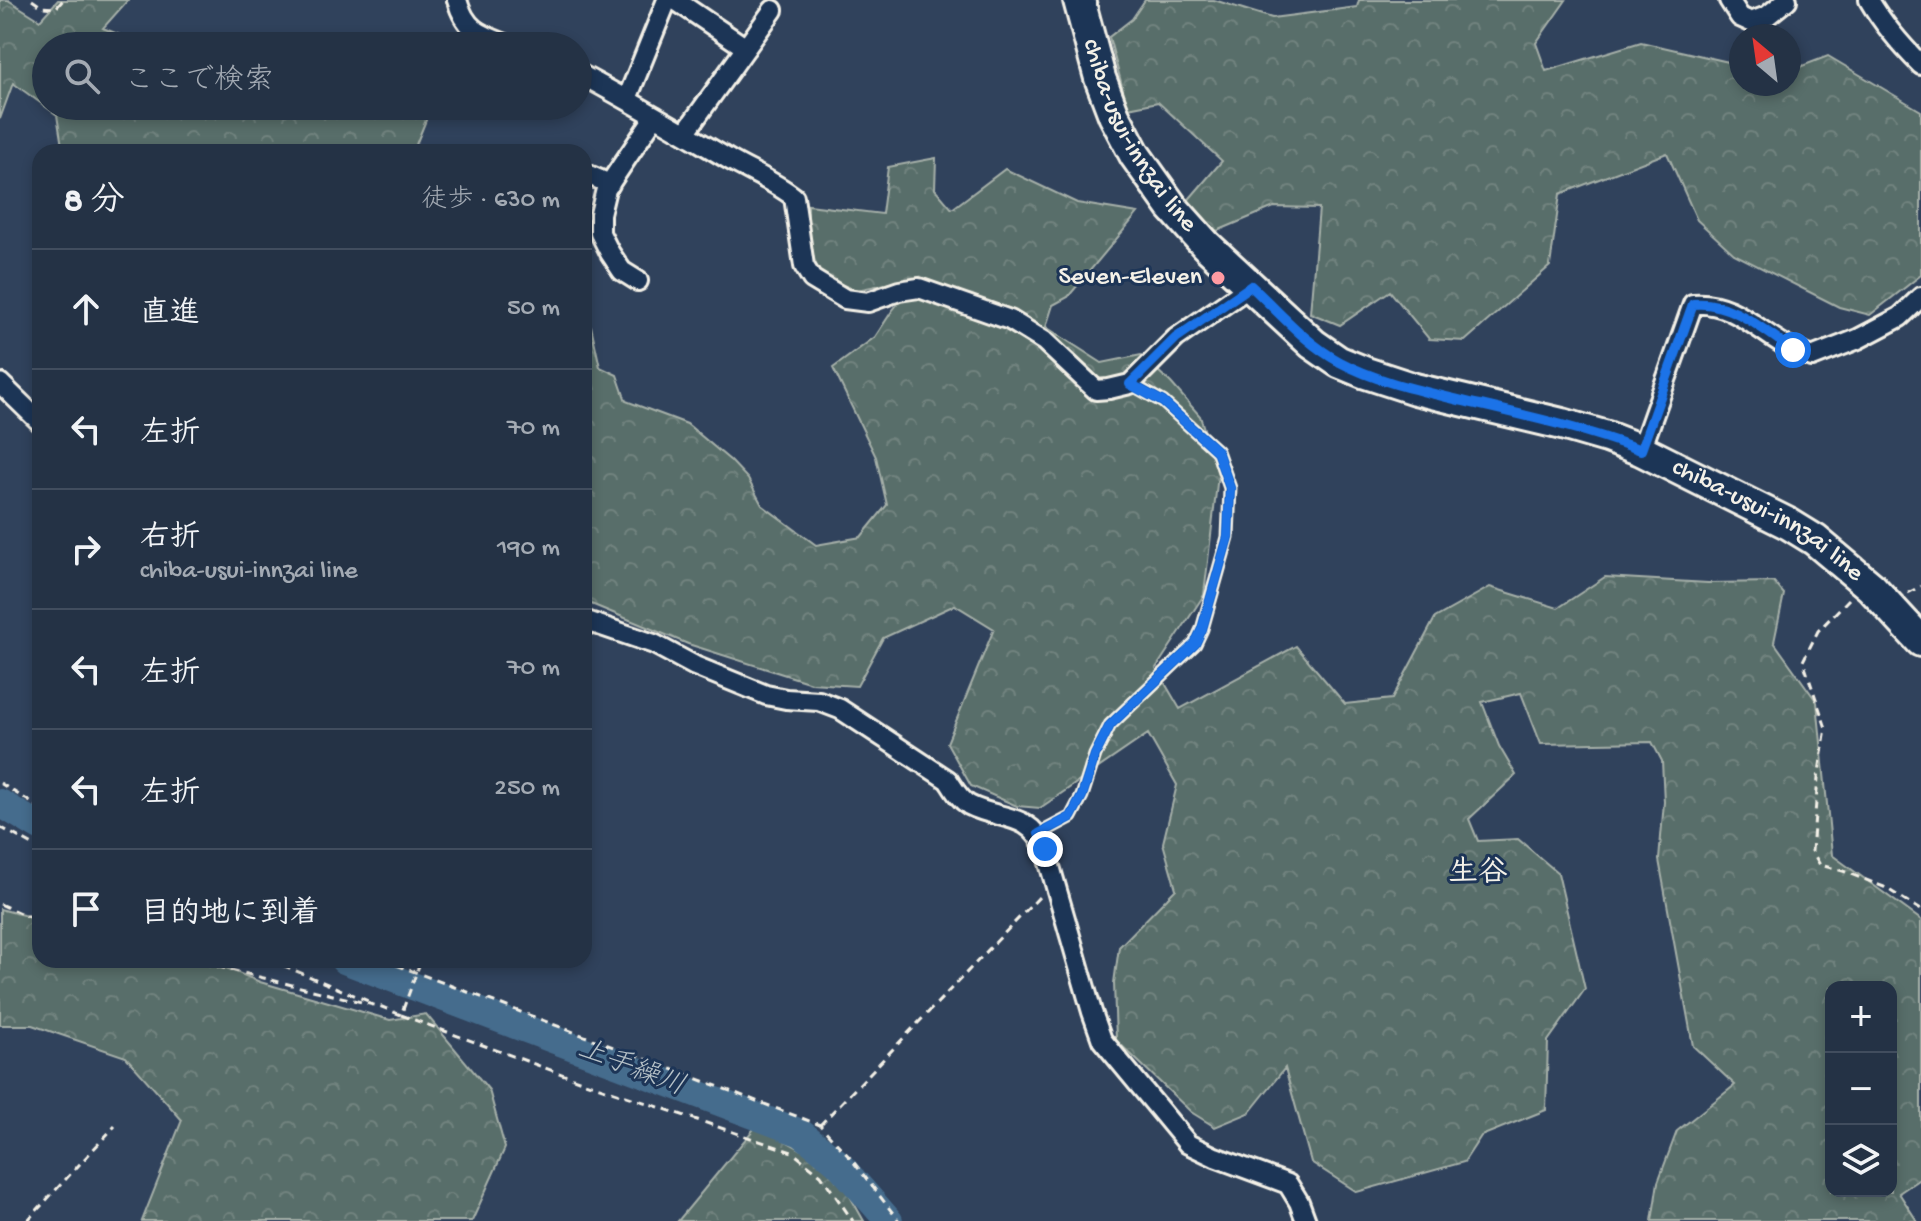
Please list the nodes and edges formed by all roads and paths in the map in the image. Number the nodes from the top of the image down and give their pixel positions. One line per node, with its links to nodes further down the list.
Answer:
1 (32, 0): 2 (path)
2 (63, 0)
3 (457, 0): 11 (street)
4 (667, 0): 15 (street)
5 (675, 0): 12 (street)
6 (1079, 0): 21 (main road, chiba-usui-innzai line)
7 (1729, 0): 8 (street)
8 (1787, 0)
9 (1869, 0): 13 (street)
10 (773, 10): 12 (street)
11 (478, 32)
12 (746, 48): 17 (street)
13 (1921, 65)
14 (592, 80): 15 (street)
15 (627, 99): 16 (street)
16 (655, 116): 17 (street); 19 (street)
17 (685, 133): 24 (street)
18 (592, 176): 19 (street)
19 (610, 184): 20 (street)
20 (638, 281)
21 (1251, 286): 24 (street); 26 (main road, chiba-usui-innzai line)
22 (1921, 297): 26 (street)
23 (0, 383): 25 (street)
24 (1130, 384): 33 (lane)
25 (32, 414)
26 (1641, 450): 27 (main road, chiba-usui-innzai line)
27 (1866, 582): 29 (main road, chiba-usui-innzai line); 37 (path)
28 (592, 623): 33 (street)
29 (1921, 641)
30 (0, 783): 31 (path)
31 (32, 803)
32 (0, 827): 34 (path)
33 (1039, 834): 35 (street)
34 (32, 845)
35 (1054, 881): 46 (path); 51 (street)
36 (0, 904): 38 (path)
37 (1921, 910)
38 (32, 918)
39 (223, 968): 44 (path)
40 (289, 968): 44 (path)
41 (403, 968): 43 (path)
42 (417, 968): 43 (path)
43 (415, 973): 45 (path); 46 (path)
44 (382, 1007): 45 (path)
45 (401, 1015): 49 (path)
46 (820, 1125): 50 (path)
47 (115, 1126): 48 (path)
48 (27, 1221)
49 (853, 1221)
50 (899, 1221)
51 (1306, 1221)

